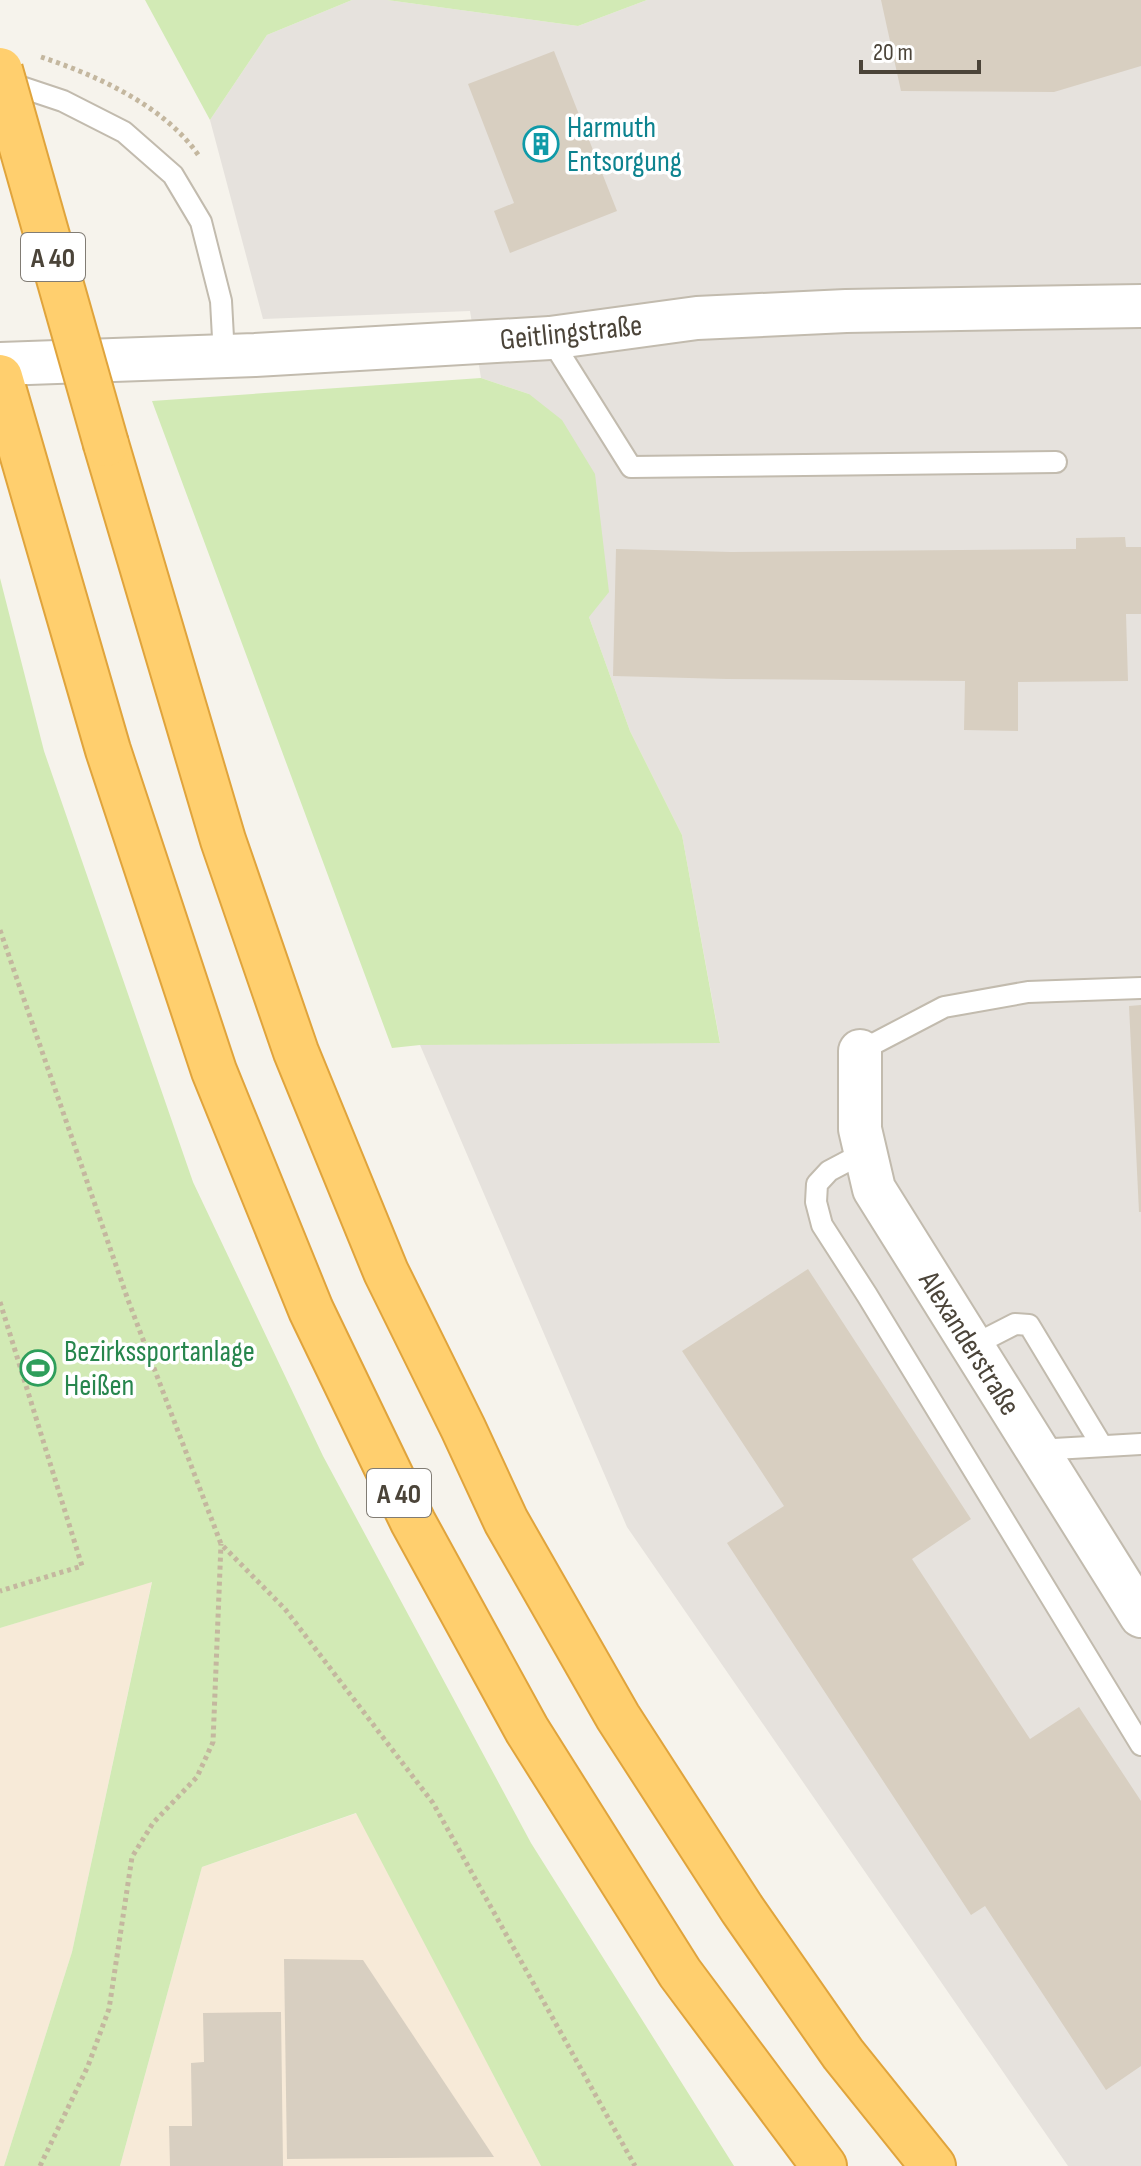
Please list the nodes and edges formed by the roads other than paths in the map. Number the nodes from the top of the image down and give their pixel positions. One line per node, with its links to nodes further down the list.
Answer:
1 (0, 70): 19 (highway, A 40, bridge)
2 (0, 81): 5 (lane)
3 (1141, 306): 4 (street, Geitlingstraße)
4 (550, 338): 5 (street, Geitlingstraße); 8 (lane)
5 (224, 356): 6 (street, Geitlingstraße)
6 (0, 364)
7 (0, 377): 18 (highway, A 40)
8 (1056, 462)
9 (1141, 988): 10 (lane)
10 (860, 1051): 11 (street, Alexanderstraße)
11 (865, 1152): 12 (street, Alexanderstraße); 17 (lane)
12 (972, 1346): 14 (lane); 15 (street, Alexanderstraße)
13 (1141, 1444): 14 (lane)
14 (1102, 1446): 15 (lane)
15 (1037, 1450): 16 (street, Alexanderstraße)
16 (1141, 1616)
17 (1141, 1745)
18 (824, 2166)
19 (933, 2166)

